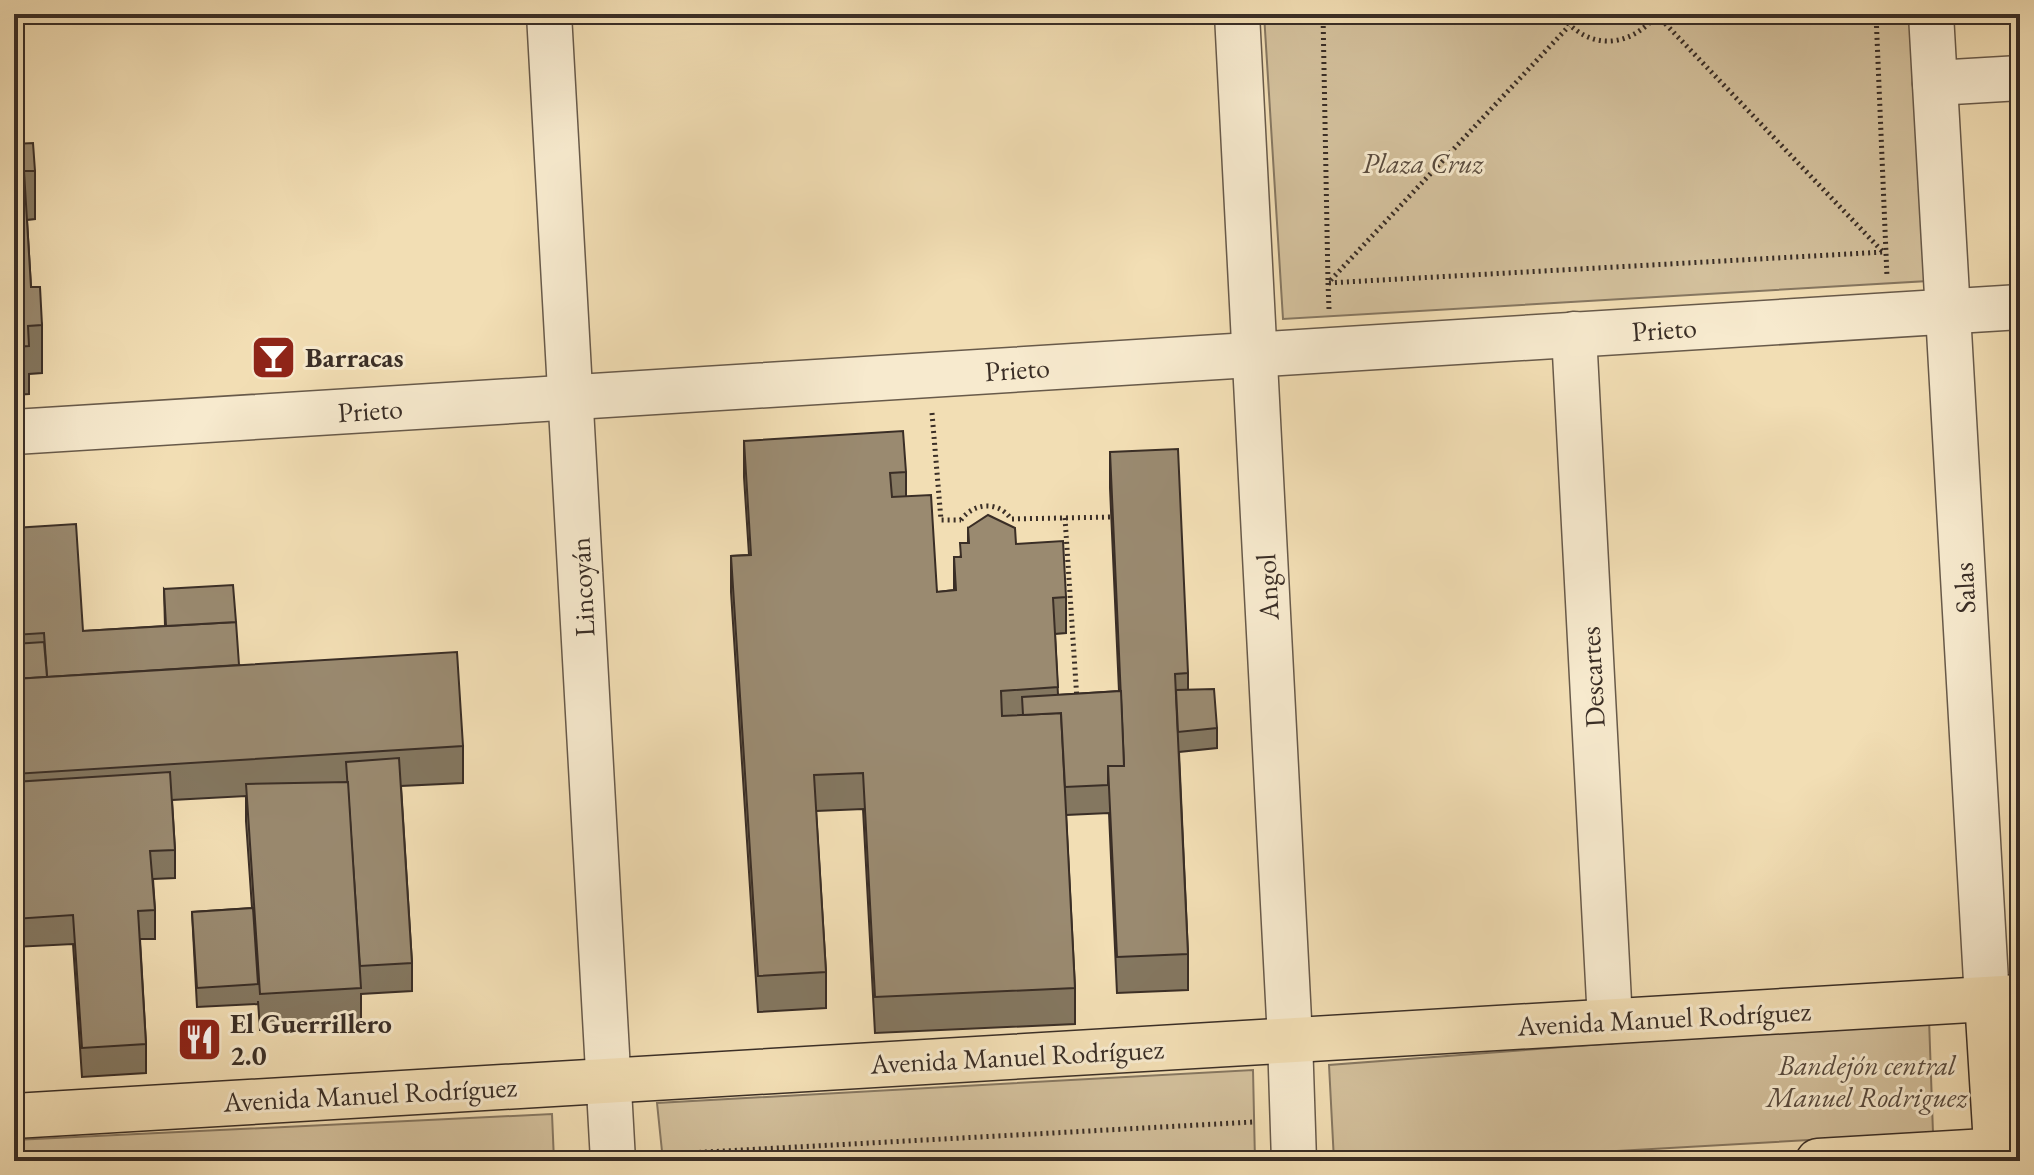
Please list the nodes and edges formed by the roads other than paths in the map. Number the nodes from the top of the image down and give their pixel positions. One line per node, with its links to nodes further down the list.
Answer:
1 (549, 14): 10 (street, Lincoyán)
2 (1237, 14): 9 (street, Angol)
3 (1931, 14): 5 (street, Salas)
4 (2020, 78): 5 (street)
5 (1935, 83): 7 (street, Salas)
6 (2020, 307): 7 (street, Prieto)
7 (1948, 311): 8 (street, Prieto); 12 (street, Salas)
8 (1574, 334): 9 (street, Prieto); 13 (street, Descartes)
9 (1255, 354): 10 (street, Prieto); 14 (street, Angol)
10 (571, 397): 11 (street, Prieto); 15 (street, Lincoyán)
11 (14, 432)
12 (2003, 998): 13 (main road, Avenida Manuel Rodríguez); 17 (main road, Salas)
13 (1610, 1021): 14 (main road, Avenida Manuel Rodríguez)
14 (1290, 1039): 15 (main road, Avenida Manuel Rodríguez); 19 (street, Angol)
15 (609, 1079): 16 (main road, Avenida Manuel Rodríguez); 18 (street, Lincoyán)
16 (14, 1116)
17 (2004, 1153): 20 (main road)
18 (628, 1158)
19 (1294, 1161)
20 (1818, 1161)

